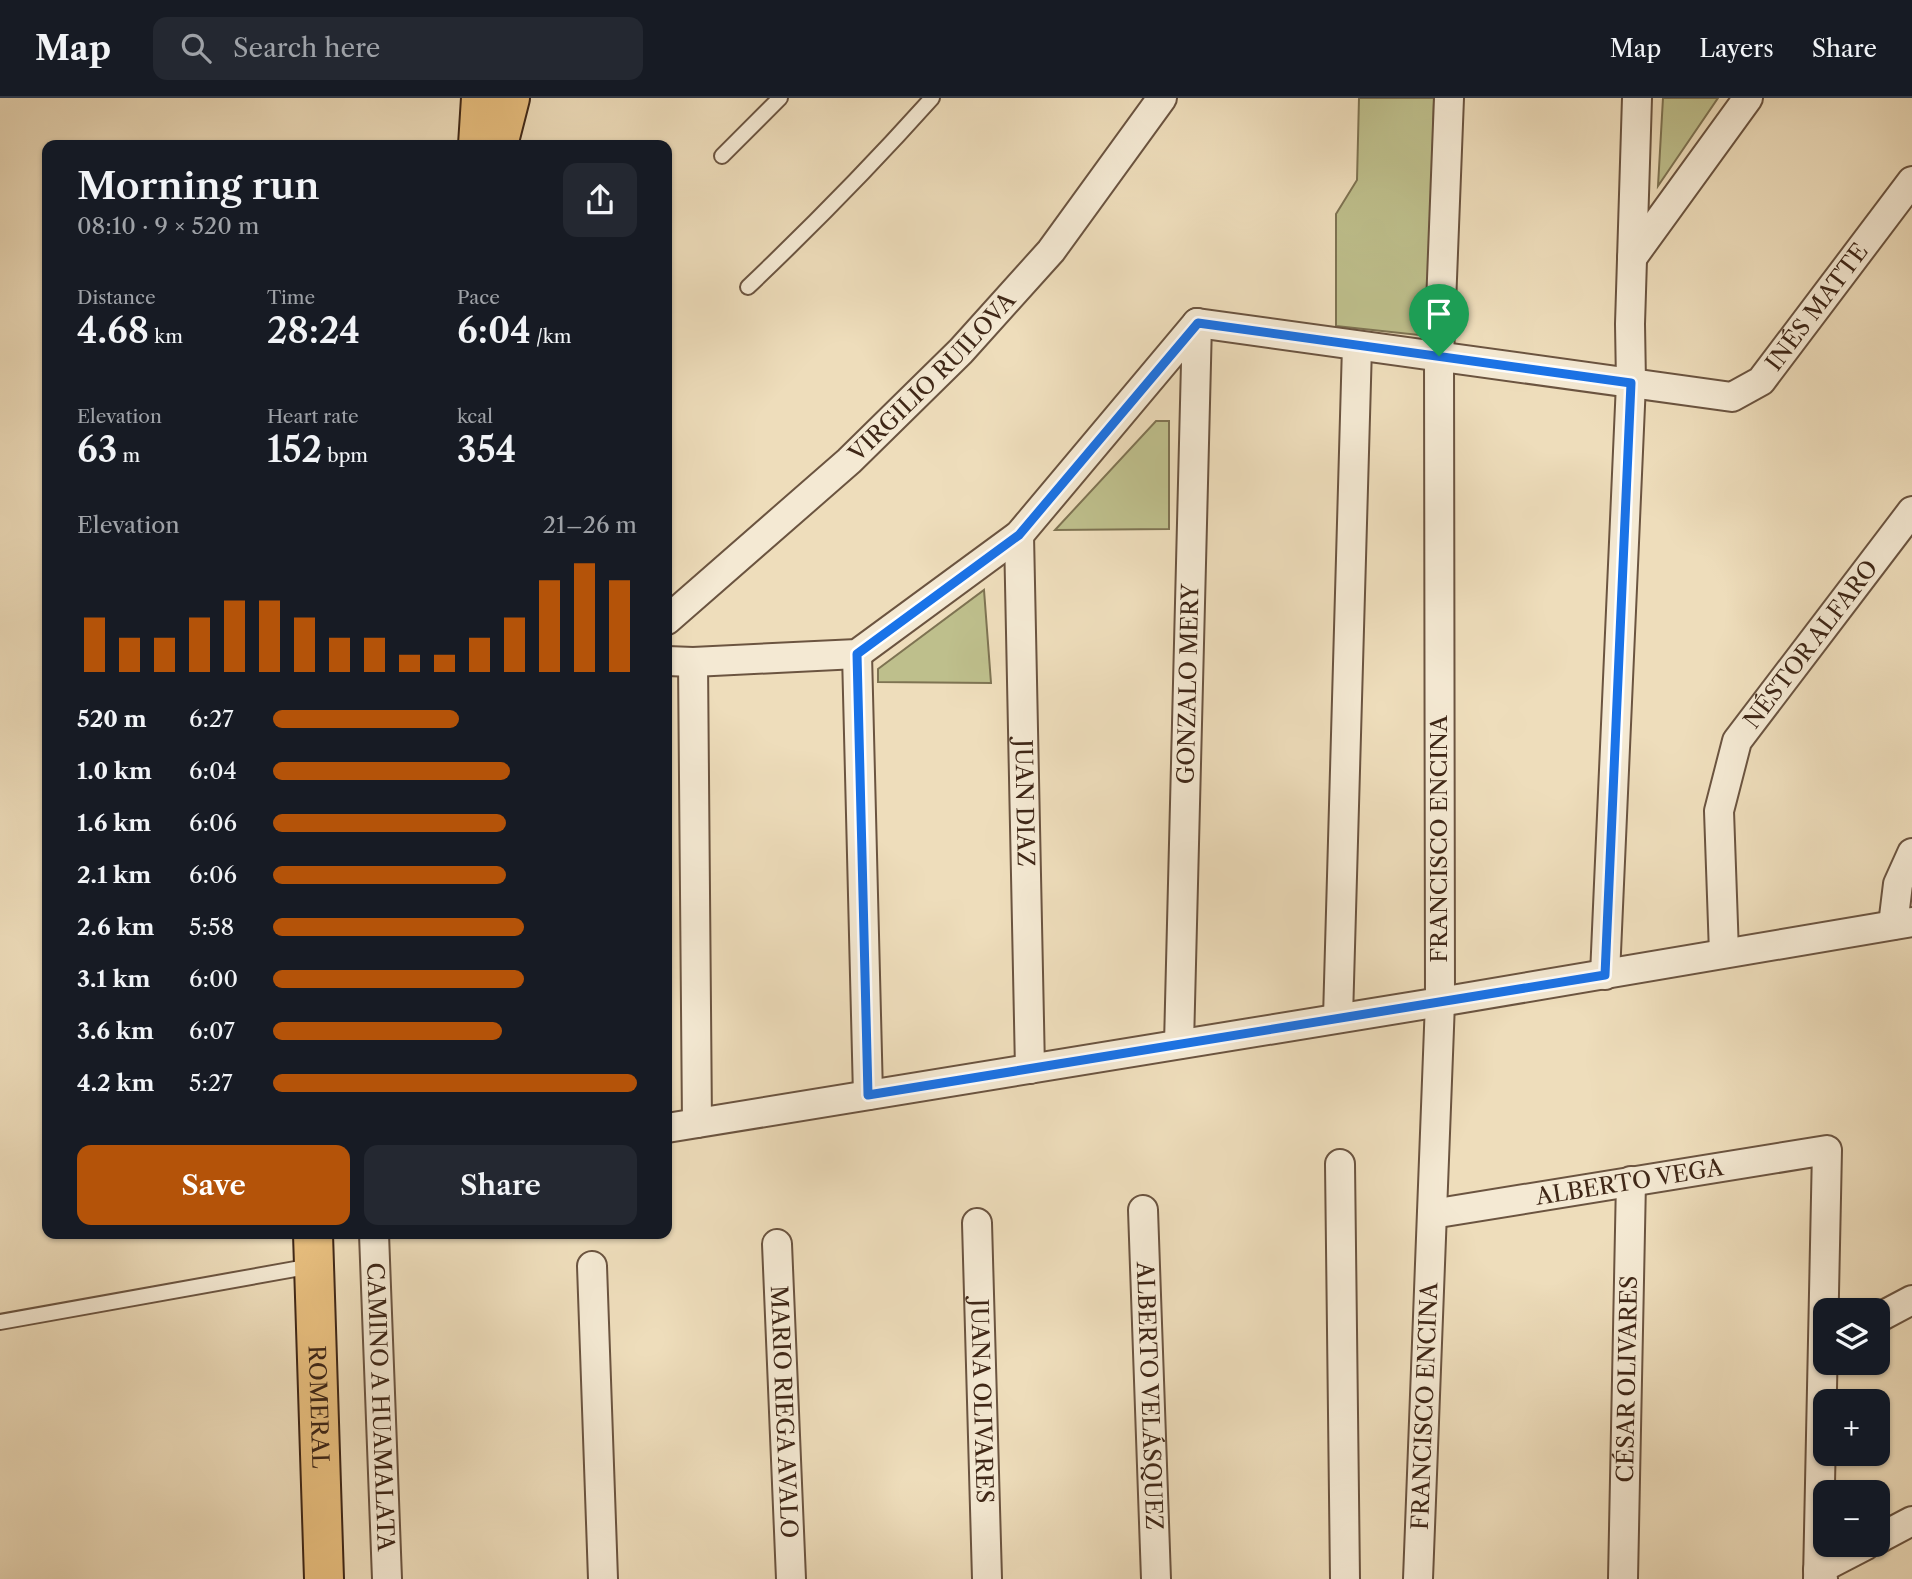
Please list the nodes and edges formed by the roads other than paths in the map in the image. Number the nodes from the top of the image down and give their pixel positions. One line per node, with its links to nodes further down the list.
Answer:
1 (481, 98): 9 (highway)
2 (510, 98): 10 (highway)
3 (780, 98): 11 (lane)
4 (932, 98): 14 (lane)
5 (1162, 98): 21 (street, VIRGILIO RUILOVA)
6 (1449, 98): 17 (street, FRANCISCO ENCINA)
7 (1637, 98): 13 (street)
8 (1748, 98): 13 (street)
9 (478, 140)
10 (499, 140)
11 (722, 156)
12 (1912, 181): 18 (street, INÉS MATTE)
13 (1632, 258): 18 (street)
14 (748, 287)
15 (1198, 323): 16 (street, INÉS MATTE); 20 (street); 30 (street, GONZALO MERY)
16 (1357, 345): 17 (street, INÉS MATTE); 29 (street)
17 (1439, 356): 18 (street, INÉS MATTE); 28 (street, FRANCISCO ENCINA)
18 (1631, 383): 27 (street)
19 (1912, 511): 26 (street, NÉSTOR ALFARO)
20 (1019, 535): 22 (street); 31 (street, JUAN DIAZ)
21 (672, 616)
22 (857, 654): 23 (street); 32 (street)
23 (680, 661): 33 (street)
24 (1912, 853): 25 (street)
25 (1902, 923): 26 (street)
26 (1724, 953): 27 (street)
27 (1605, 975): 28 (street)
28 (1440, 1002): 29 (street); 38 (street, FRANCISCO ENCINA)
29 (1339, 1018): 30 (street)
30 (1179, 1044): 31 (street)
31 (1030, 1069): 32 (street)
32 (868, 1095): 33 (street)
33 (697, 1124): 34 (street)
34 (672, 1127)
35 (1340, 1164): 59 (street)
36 (1631, 1181): 38 (street, ALBERTO VEGA); 44 (street, ALBERTO VEGA); 61 (street, CÉSAR OLIVARES)
37 (1143, 1210): 58 (street, ALBERTO VELÁSQUEZ)
38 (1432, 1214): 60 (street, FRANCISCO ENCINA)
39 (976, 1223): 57 (street, JUANA OLIVARES)
40 (374, 1239): 54 (street, CAMINO A HUAMALATA)
41 (777, 1244): 56 (street, MARIO RIEGA AVALO)
42 (313, 1250): 47 (lane); 53 (highway, ROMERAL)
43 (592, 1266): 55 (street)
44 (1825, 1298)
45 (1912, 1300): 46 (street)
46 (1890, 1312)
47 (0, 1322)
48 (1824, 1375): 52 (street)
49 (1912, 1521): 50 (street)
50 (1890, 1533)
51 (1848, 1557): 52 (street)
52 (1820, 1576)
53 (324, 1579)
54 (387, 1579)
55 (603, 1579)
56 (792, 1579)
57 (987, 1579)
58 (1156, 1579)
59 (1345, 1579)
60 (1418, 1579)
61 (1623, 1579)

